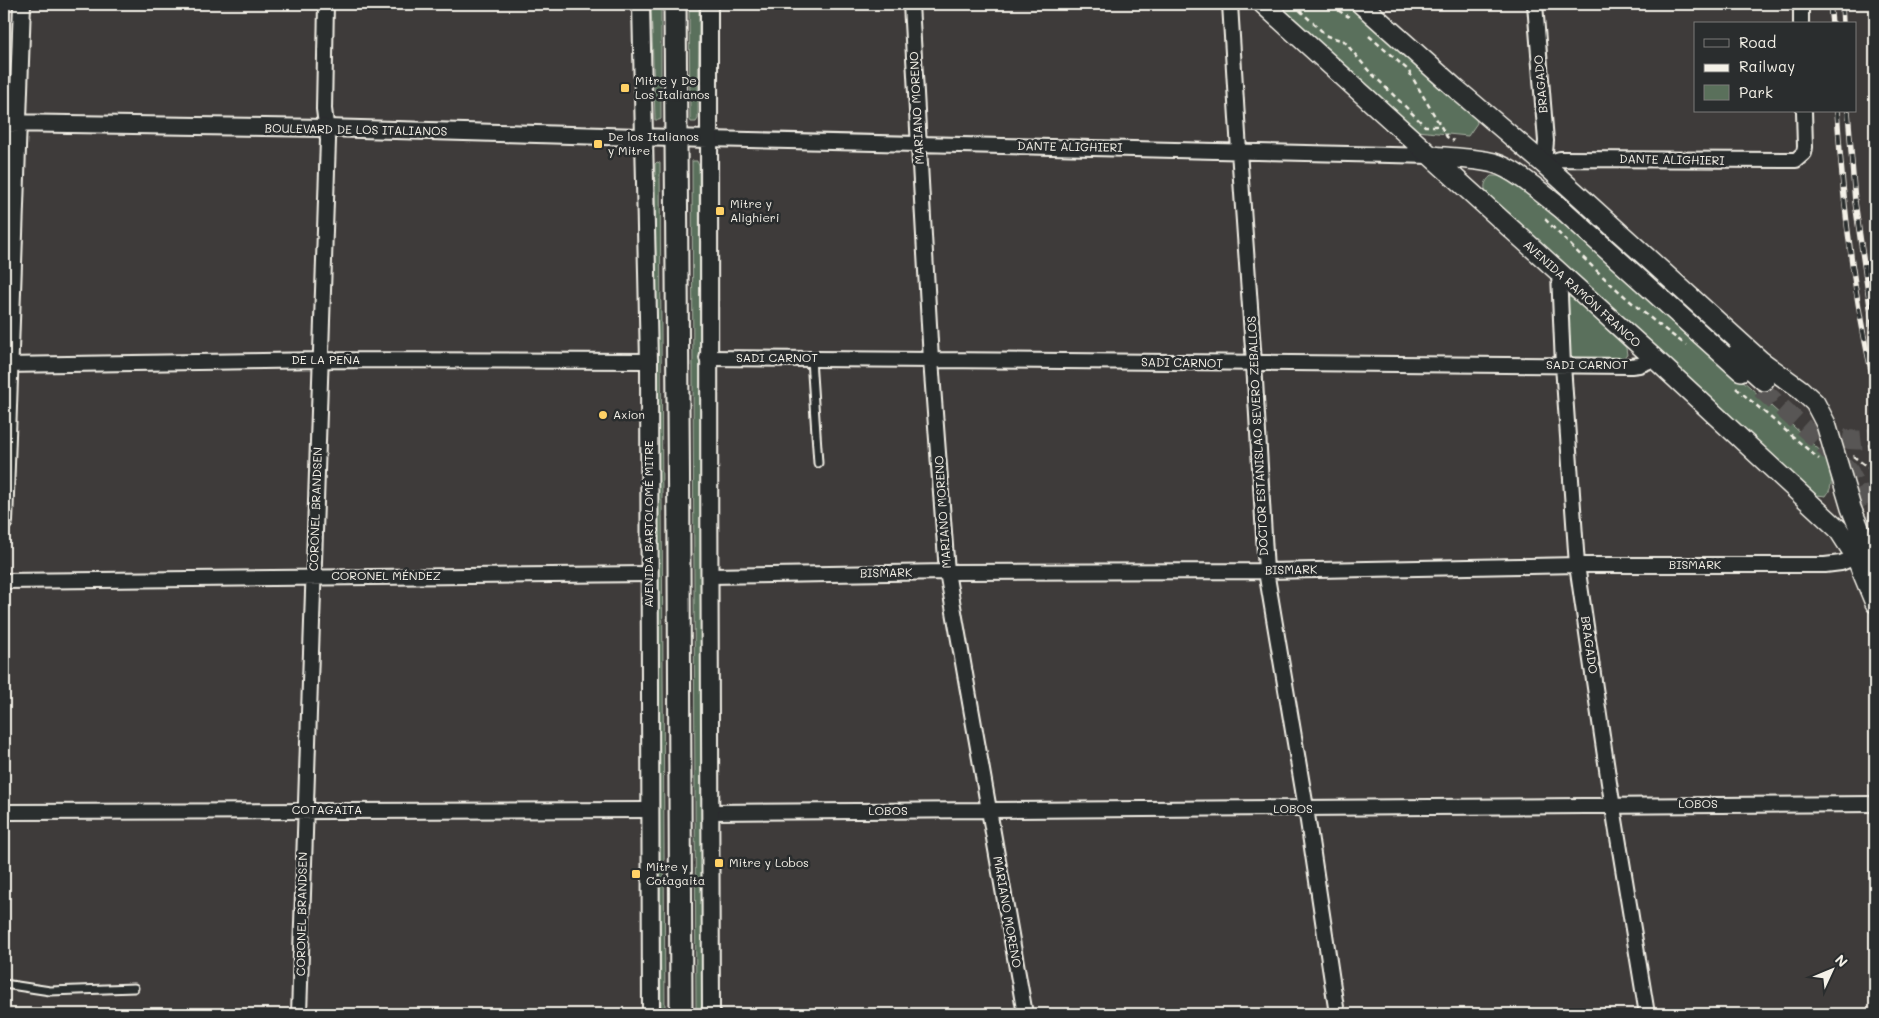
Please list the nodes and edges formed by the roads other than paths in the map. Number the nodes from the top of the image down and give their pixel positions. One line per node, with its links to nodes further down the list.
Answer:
1 (22, 4): 15 (street)
2 (326, 4): 16 (street, CORONEL BRANDSEN)
3 (642, 4): 17 (street, AVENIDA BARTOLOMÉ MITRE)
4 (675, 4): 18 (main road)
5 (709, 4): 19 (street)
6 (911, 4): 20 (street, MARIANO MORENO)
7 (1230, 4): 21 (street, DOCTOR ESTANISLAO SEVERO ZEBALLOS)
8 (1263, 4): 22 (main road, AVENIDA RAMÓN FRANCO)
9 (1535, 4): 23 (street, BRAGADO)
10 (1801, 4): 12 (street)
11 (1357, 11): 13 (main road, AVENIDA RAMÓN FRANCO)
12 (1801, 22)
13 (1455, 88): 22 (main road); 23 (main road, AVENIDA RAMÓN FRANCO)
14 (1804, 112): 23 (street, DANTE ALIGHIERI)
15 (11, 124): 16 (street, BOULEVARD DE LOS ITALIANOS); 32 (street)
16 (326, 128): 17 (street, BOULEVARD DE LOS ITALIANOS); 28 (street, CORONEL BRANDSEN)
17 (645, 138): 18 (street, BOULEVARD DE LOS ITALIANOS); 30 (street, AVENIDA BARTOLOMÉ MITRE)
18 (676, 139): 19 (street, BOULEVARD DE LOS ITALIANOS); 57 (main road)
19 (708, 139): 20 (street, DANTE ALIGHIERI); 25 (street)
20 (919, 144): 21 (street, DANTE ALIGHIERI); 29 (street, MARIANO MORENO)
21 (1239, 151): 22 (street, DANTE ALIGHIERI); 31 (street, DOCTOR ESTANISLAO SEVERO ZEBALLOS)
22 (1432, 156): 24 (main road, AVENIDA RAMÓN FRANCO)
23 (1544, 164): 36 (main road, AVENIDA RAMÓN FRANCO)
24 (1559, 273): 27 (main road, AVENIDA RAMÓN FRANCO); 33 (street, BRAGADO)
25 (708, 358): 26 (street, SADI CARNOT); 41 (street)
26 (811, 359): 29 (street, SADI CARNOT); 34 (lane)
27 (1655, 359): 33 (street, SADI CARNOT); 36 (main road, AVENIDA RAMÓN FRANCO)
28 (322, 360): 30 (street, DE LA PEÑA); 32 (street, DE LA PEÑA); 42 (street, CORONEL BRANDSEN)
29 (931, 360): 31 (street, SADI CARNOT); 39 (street, MARIANO MORENO)
30 (649, 361): 40 (street, AVENIDA BARTOLOMÉ MITRE)
31 (1254, 363): 33 (street, SADI CARNOT); 38 (street, DOCTOR ESTANISLAO SEVERO ZEBALLOS)
32 (6, 365): 35 (street)
33 (1563, 365): 37 (street, BRAGADO)
34 (818, 463)
35 (4, 522)
36 (1866, 559): 37 (street, BISMARK); 44 (main road, AVENIDA RAMÓN FRANCO)
37 (1577, 565): 38 (street, BISMARK); 46 (street, BRAGADO)
38 (1266, 571): 39 (street, BISMARK); 47 (street, DOCTOR ESTANISLAO SEVERO ZEBALLOS)
39 (947, 572): 41 (street, BISMARK); 50 (street, MARIANO MORENO)
40 (649, 574): 42 (street, CORONEL MÉNDEZ); 49 (street, AVENIDA BARTOLOMÉ MITRE)
41 (710, 576): 52 (street)
42 (313, 577): 43 (street, CORONEL MÉNDEZ); 48 (street, CORONEL BRANDSEN)
43 (4, 580)
44 (1875, 603)
45 (1875, 804): 46 (street, LOBOS)
46 (1613, 805): 47 (street, LOBOS); 61 (street, BRAGADO)
47 (1306, 808): 50 (street, LOBOS); 60 (street, DOCTOR ESTANISLAO SEVERO ZEBALLOS)
48 (304, 810): 49 (street, COTAGAITA); 51 (street, COTAGAITA); 55 (street, CORONEL BRANDSEN)
49 (651, 810): 56 (street, AVENIDA BARTOLOMÉ MITRE)
50 (989, 810): 52 (street, LOBOS); 59 (street, MARIANO MORENO)
51 (4, 812)
52 (711, 812): 58 (street)
53 (4, 984): 54 (lane)
54 (134, 988)
55 (299, 1014)
56 (651, 1014)
57 (681, 1014)
58 (711, 1014)
59 (1025, 1014)
60 (1337, 1014)
61 (1647, 1014)

